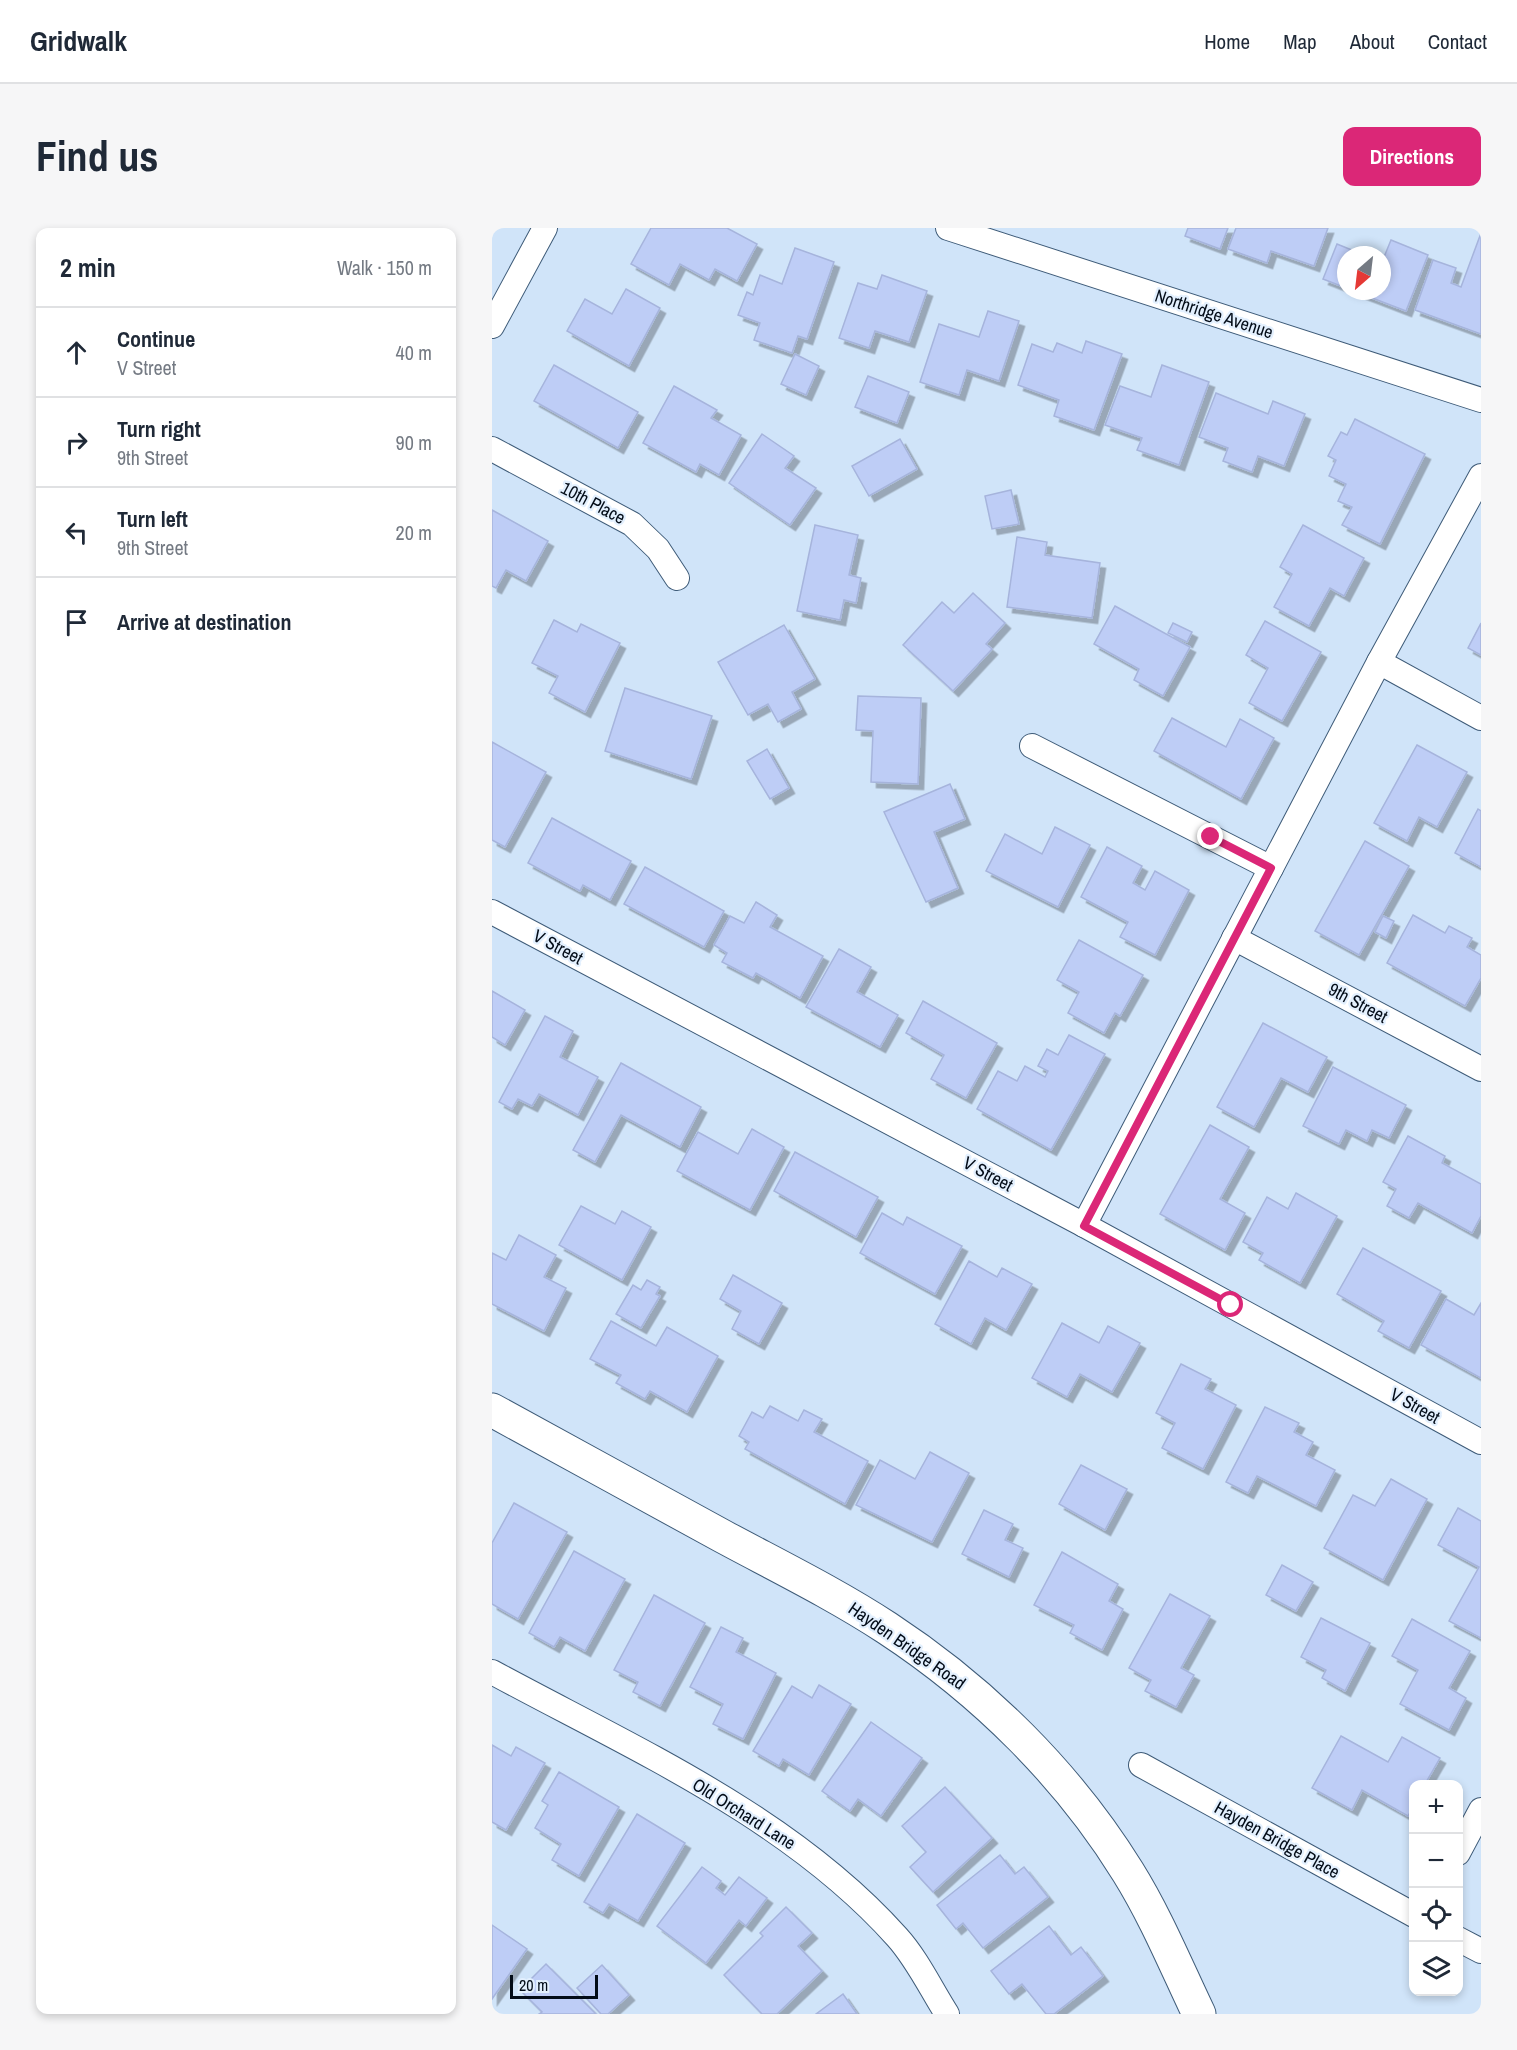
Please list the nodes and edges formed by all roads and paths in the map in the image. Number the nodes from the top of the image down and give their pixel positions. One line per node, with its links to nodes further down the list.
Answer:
1 (545, 228): 3 (street)
2 (948, 228): 4 (street, Northridge Avenue)
3 (492, 326)
4 (1481, 400)
5 (492, 449): 7 (street, 10th Place)
6 (1481, 476): 8 (street)
7 (677, 578)
8 (1379, 662): 9 (street); 11 (street)
9 (1481, 718)
10 (1032, 746): 11 (street)
11 (1271, 868): 13 (street)
12 (492, 912): 15 (street, V Street)
13 (1234, 938): 14 (street, 9th Street); 15 (street)
14 (1481, 1069)
15 (1084, 1226): 17 (street, V Street)
16 (492, 1410): 26 (street, Hayden Bridge Road)
17 (1481, 1442)
18 (492, 1672): 25 (street, Old Orchard Lane)
19 (1141, 1764): 22 (street, Hayden Bridge Place)
20 (1481, 1810): 21 (street)
21 (1463, 1844)
22 (1409, 1913)
23 (1462, 1942): 24 (street)
24 (1481, 1952)
25 (947, 2014)
26 (1199, 2014)

